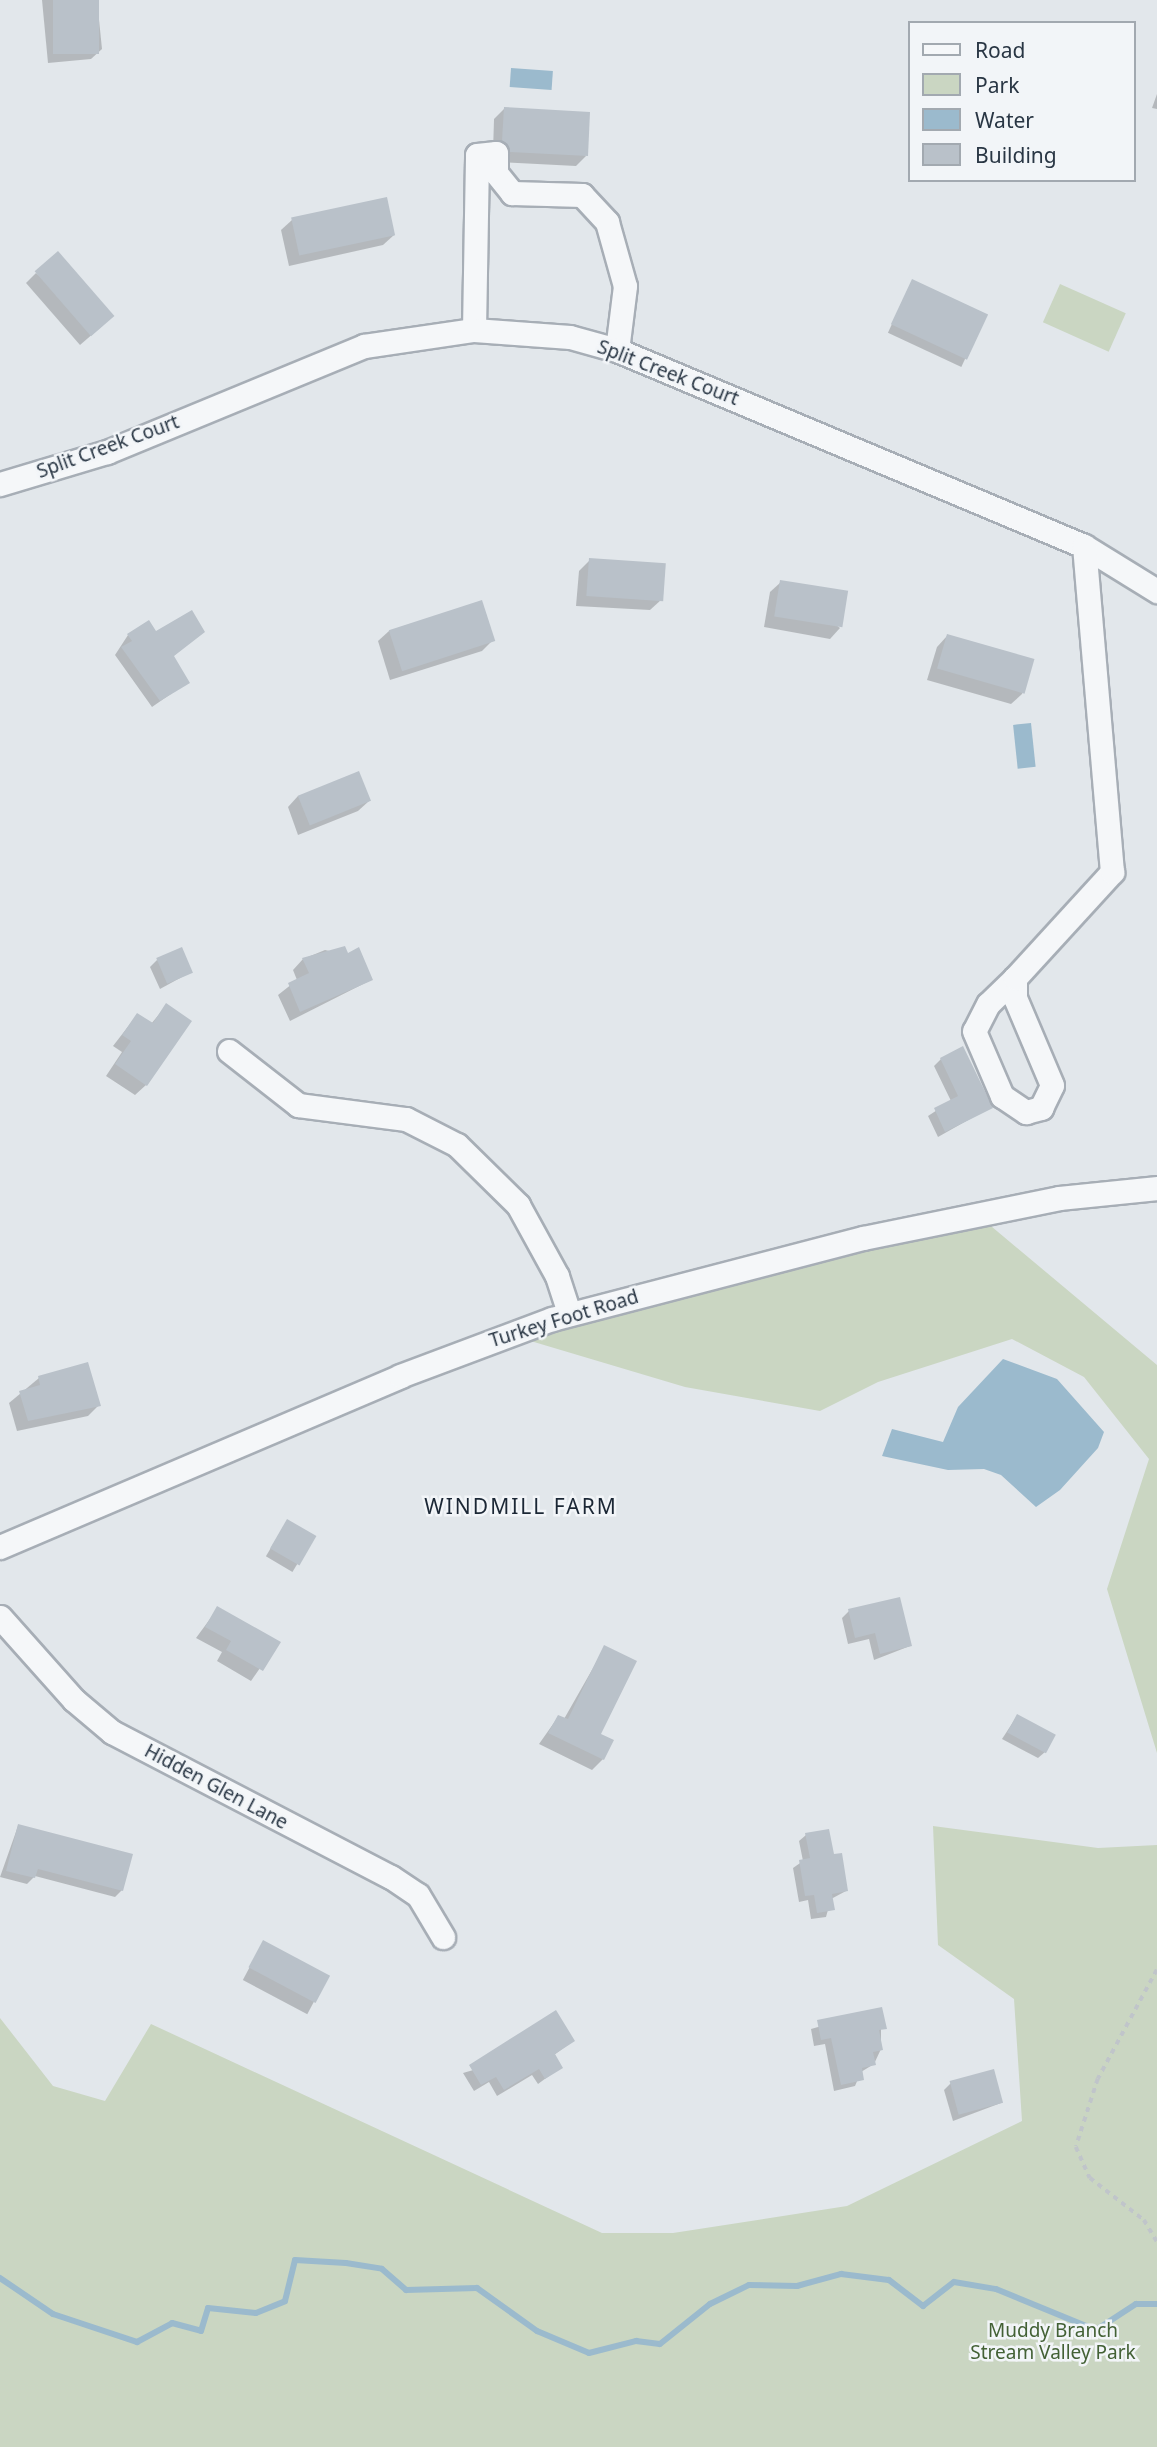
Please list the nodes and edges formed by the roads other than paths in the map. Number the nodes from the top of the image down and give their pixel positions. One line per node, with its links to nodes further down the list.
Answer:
1 (474, 330): 2 (street, Split Creek Court); 2 (street); 3 (street, Split Creek Court)
2 (617, 350): 4 (street, Split Creek Court)
3 (0, 484)
4 (1084, 546): 5 (street, Split Creek Court); 6 (street)
5 (1157, 591)
6 (1015, 978): 6 (street)
7 (229, 1051): 9 (street)
8 (1157, 1188): 9 (street, Turkey Foot Road)
9 (569, 1314): 10 (street, Turkey Foot Road)
10 (0, 1547)
11 (0, 1617): 12 (street, Hidden Glen Lane)
12 (443, 1937)

